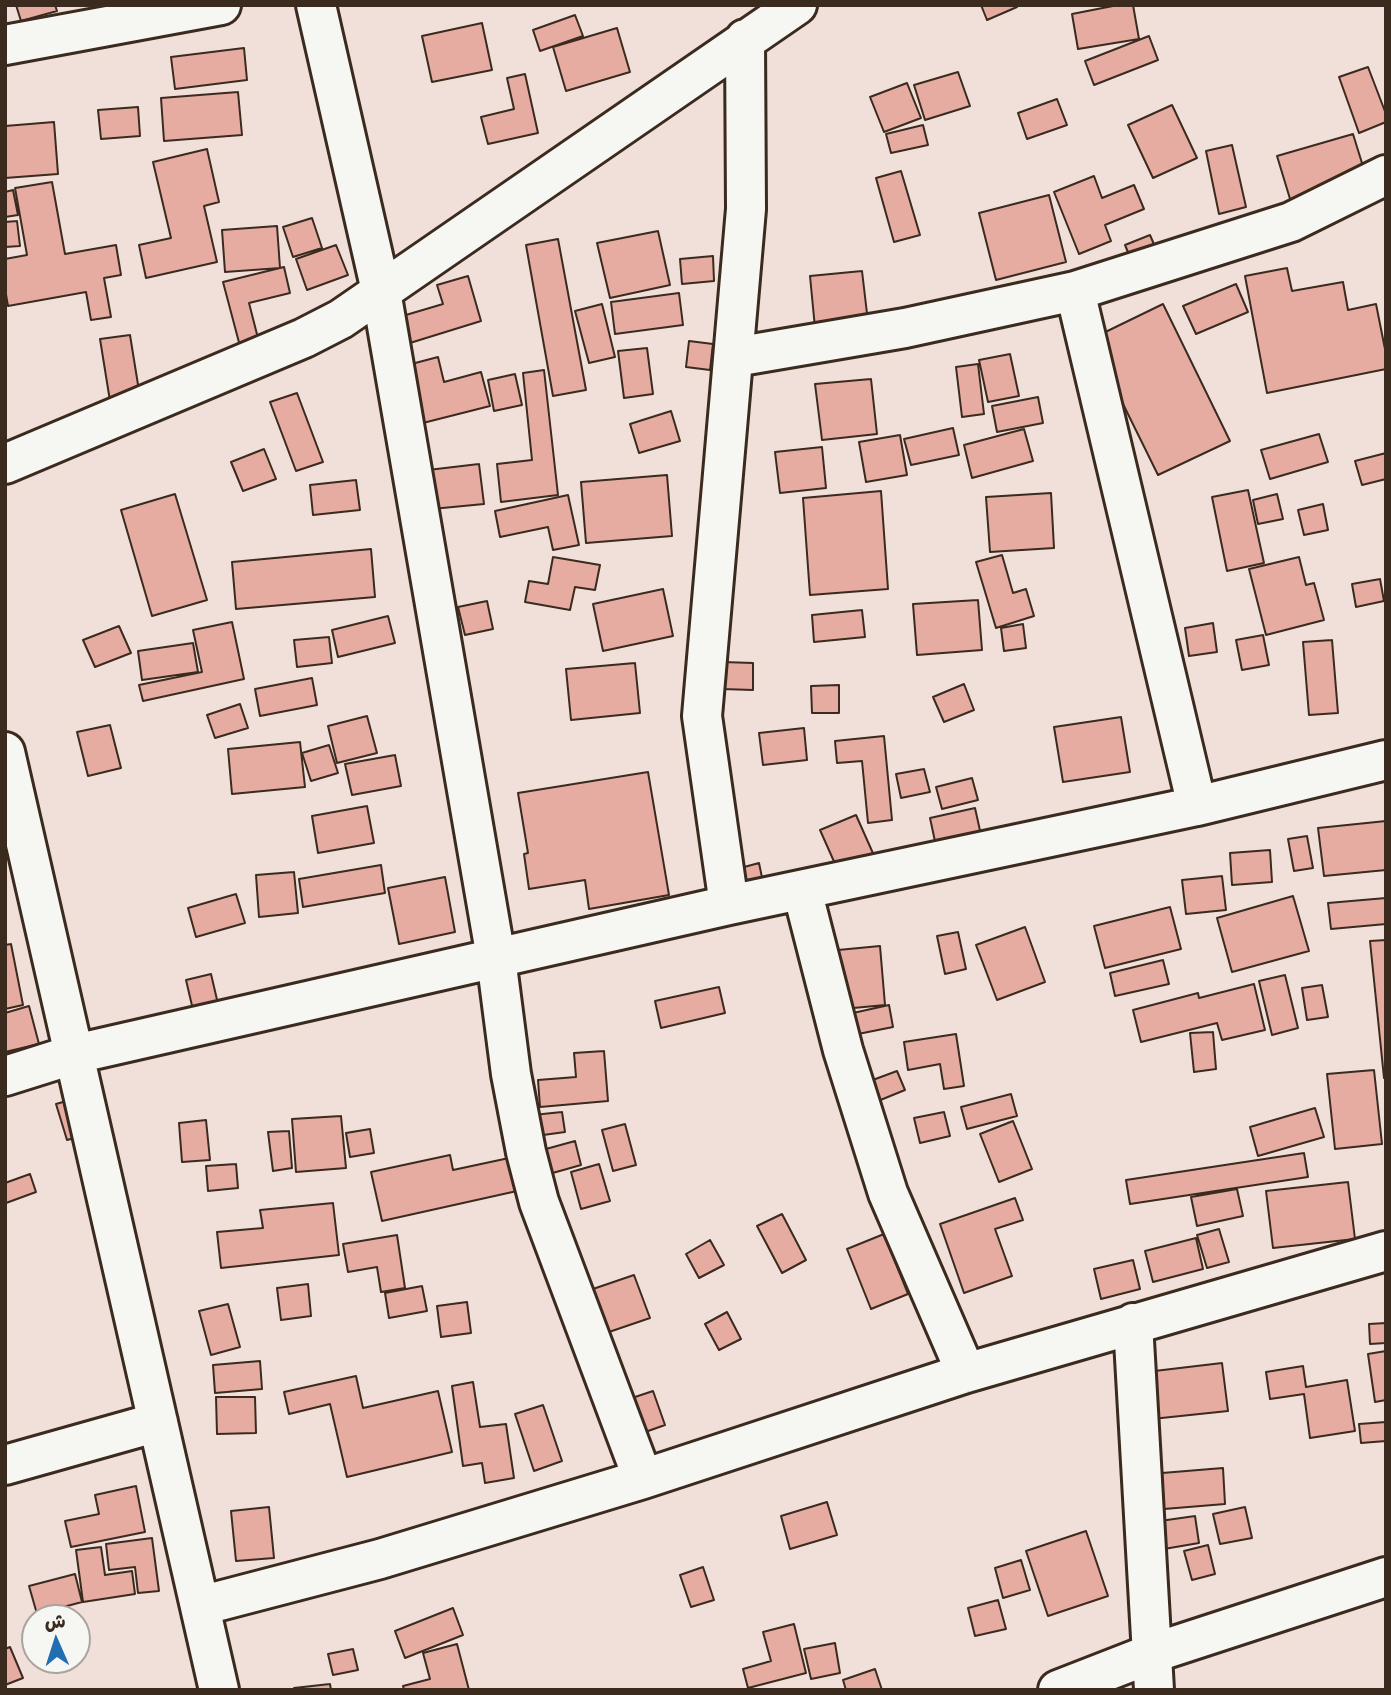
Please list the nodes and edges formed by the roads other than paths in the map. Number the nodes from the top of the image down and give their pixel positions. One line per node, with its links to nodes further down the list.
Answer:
1 (222, 5): 5 (street)
2 (316, 5): 7 (street)
3 (796, 5): 4 (street)
4 (745, 39): 7 (street); 9 (street)
5 (5, 45)
6 (1386, 175): 8 (street)
7 (381, 291): 10 (street); 16 (street)
8 (1075, 291): 9 (street); 13 (street)
9 (735, 357): 15 (street)
10 (5, 464)
11 (5, 752): 17 (street)
12 (1386, 760): 13 (street)
13 (1197, 806): 14 (street)
14 (802, 890): 15 (street); 21 (street)
15 (729, 905): 16 (street)
16 (496, 958): 17 (street); 24 (street)
17 (75, 1054): 18 (street); 22 (street)
18 (5, 1076)
19 (1386, 1251): 20 (street)
20 (1133, 1323): 21 (street); 27 (street)
21 (966, 1373): 24 (street)
22 (158, 1422): 23 (street); 26 (street)
23 (5, 1465)
24 (643, 1479): 26 (street)
25 (1386, 1577): 27 (street)
26 (200, 1606): 28 (street)
27 (1153, 1671): 29 (street)
28 (219, 1690)
29 (1058, 1690)

